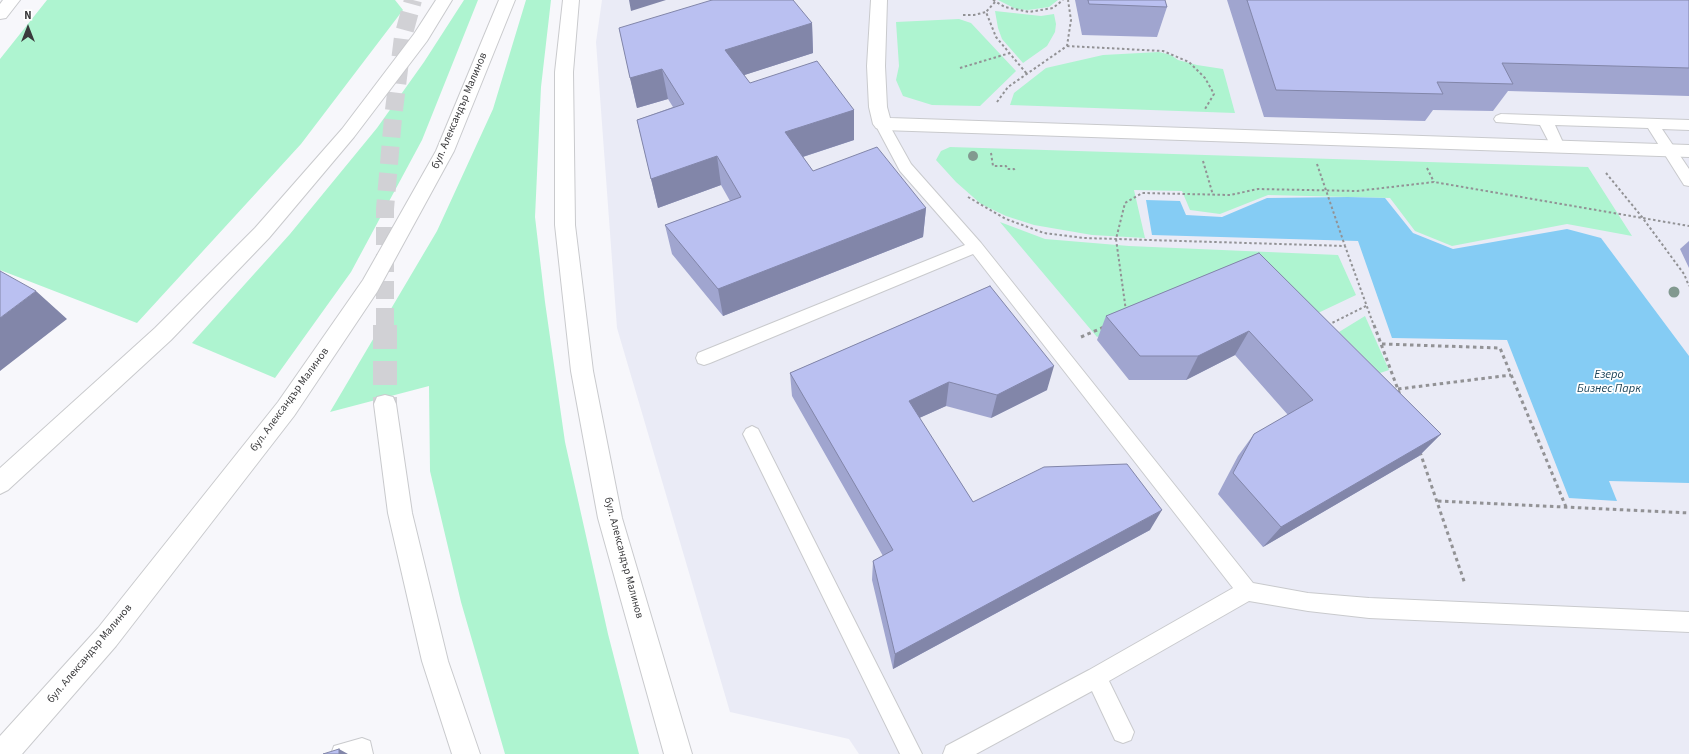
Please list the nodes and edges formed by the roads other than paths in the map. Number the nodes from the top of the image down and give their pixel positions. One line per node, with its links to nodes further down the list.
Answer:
1 (12, 0): 6 (street)
2 (444, 0): 20 (street)
3 (506, 0): 25 (street, бул. Александър Малинов)
4 (571, 0): 29 (street, бул. Александър Малинов)
5 (879, 0): 9 (street)
6 (0, 14)
7 (1501, 119): 8 (lane)
8 (1545, 120): 10 (lane); 12 (lane)
9 (882, 124): 12 (street); 16 (lane)
10 (1652, 124): 11 (lane); 13 (lane)
11 (1689, 125)
12 (1558, 147): 13 (street)
13 (1670, 150): 14 (street); 15 (lane)
14 (1689, 151)
15 (1689, 181)
16 (976, 247): 17 (lane); 21 (lane)
17 (704, 358)
18 (385, 404): 28 (street)
19 (752, 434): 30 (lane)
20 (0, 483)
21 (1246, 591): 22 (lane); 23 (lane)
22 (1689, 622)
23 (1096, 677): 24 (lane); 31 (lane)
24 (1123, 732)
25 (3, 754)
26 (342, 754): 27 (lane)
27 (362, 754)
28 (466, 754)
29 (678, 754)
30 (911, 754)
31 (954, 754)

